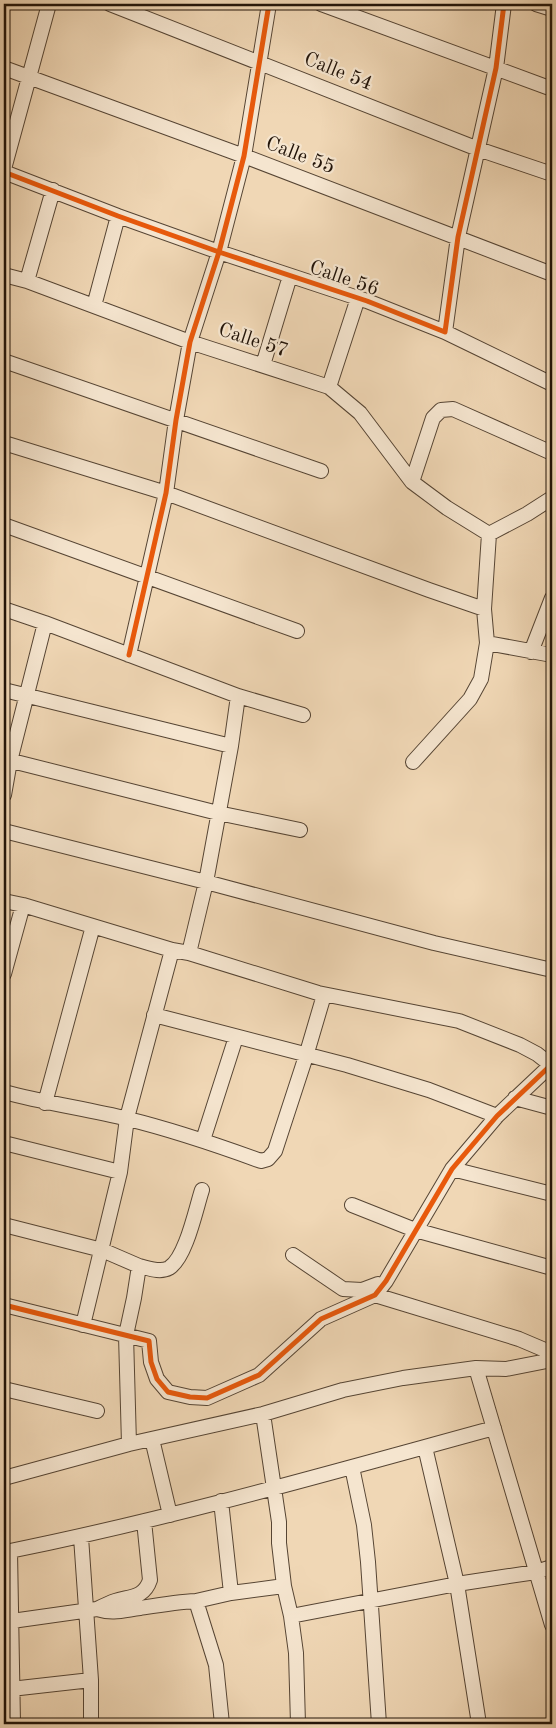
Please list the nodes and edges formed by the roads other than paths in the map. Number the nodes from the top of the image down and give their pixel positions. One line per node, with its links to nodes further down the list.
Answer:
1 (49, 4): 11 (street)
2 (110, 4): 8 (street, Calle 54)
3 (269, 4): 8 (street)
4 (321, 4): 10 (street)
5 (504, 4): 10 (street)
6 (536, 4): 7 (street)
7 (552, 10)
8 (259, 62): 13 (street, Calle 54); 14 (street)
9 (4, 68): 11 (street, Calle 55)
10 (496, 68): 12 (street); 13 (street)
11 (30, 76): 14 (street, Calle 55); 15 (street)
12 (552, 89)
13 (478, 149): 16 (street, Calle 54); 19 (street)
14 (244, 156): 19 (street, Calle 55); 20 (street)
15 (4, 170): 17 (street, Calle 56)
16 (552, 174)
17 (54, 190): 18 (street, Calle 56); 24 (street)
18 (118, 216): 20 (street, Calle 56); 26 (street)
19 (458, 237): 21 (street, Calle 55); 27 (street)
20 (219, 252): 23 (street, Calle 56); 28 (street)
21 (552, 274)
22 (4, 275): 24 (street, Calle 57)
23 (290, 276): 25 (street, Calle 56); 30 (street)
24 (27, 281): 26 (street, Calle 57)
25 (358, 298): 27 (street, Calle 56); 32 (street)
26 (94, 306): 28 (street, Calle 57)
27 (445, 332): 31 (street, Calle 56)
28 (190, 342): 30 (street, Calle 57); 33 (street)
29 (4, 361): 33 (street)
30 (263, 365): 32 (street, Calle 57)
31 (552, 384)
32 (329, 387): 37 (street, Calle 57)
33 (176, 420): 36 (street); 38 (street)
34 (4, 443): 38 (street)
35 (552, 453): 37 (street)
36 (321, 471)
37 (412, 482): 41 (street, Calle 57)
38 (166, 493): 42 (street); 45 (street)
39 (552, 498): 41 (street)
40 (4, 525): 42 (street)
41 (489, 534): 45 (street)
42 (147, 576): 47 (street); 50 (street)
43 (552, 598): 49 (street)
44 (4, 609): 46 (street)
45 (484, 609): 48 (street)
46 (45, 623): 50 (street); 53 (street)
47 (297, 631)
48 (487, 643): 49 (street); 58 (street)
49 (531, 652): 51 (street)
50 (128, 655): 54 (street)
51 (552, 655)
52 (4, 690): 53 (street)
53 (26, 696): 56 (street); 57 (street)
54 (238, 696): 55 (street); 56 (street)
55 (303, 714)
56 (231, 746): 60 (street)
57 (7, 760): 59 (street); 60 (street)
58 (412, 762)
59 (4, 795)
60 (218, 813): 61 (street); 63 (street)
61 (300, 830)
62 (4, 831): 63 (street)
63 (206, 882): 68 (street); 69 (street)
64 (4, 901): 65 (street)
65 (23, 905): 66 (street); 70 (street)
66 (93, 926): 67 (street); 78 (street)
67 (172, 950): 68 (street); 72 (street)
68 (190, 953): 71 (street)
69 (552, 970)
70 (4, 974)
71 (324, 994): 74 (street); 75 (street)
72 (154, 1015): 73 (street); 81 (street)
73 (236, 1037): 74 (street); 82 (street)
74 (306, 1056): 80 (street); 82 (street)
75 (552, 1064): 77 (street)
76 (4, 1092): 78 (street)
77 (515, 1098): 79 (street); 80 (street)
78 (45, 1102): 81 (street)
79 (552, 1108)
80 (497, 1116): 84 (street)
81 (127, 1118): 82 (street); 85 (street)
82 (203, 1140)
83 (4, 1143): 85 (street)
84 (452, 1168): 87 (street); 90 (street)
85 (120, 1172): 91 (street)
86 (202, 1190): 93 (street)
87 (552, 1194)
88 (352, 1205): 90 (street)
89 (4, 1226): 91 (street)
90 (415, 1230): 94 (street); 95 (street)
91 (102, 1250): 93 (street); 98 (street)
92 (293, 1255): 95 (street)
93 (139, 1266): 99 (street)
94 (552, 1268)
95 (386, 1281): 96 (street)
96 (375, 1295): 99 (street); 100 (street)
97 (4, 1305): 98 (street)
98 (83, 1325): 99 (street)
99 (126, 1335): 108 (street)
100 (552, 1353)
101 (552, 1360): 102 (street)
102 (476, 1368): 105 (street); 106 (street)
103 (4, 1389): 104 (street)
104 (97, 1411)
105 (263, 1414): 107 (street); 112 (street)
106 (494, 1428): 109 (street); 119 (street)
107 (152, 1439): 108 (street); 114 (street)
108 (129, 1444): 111 (street)
109 (425, 1447): 110 (street); 120 (street)
110 (352, 1467): 112 (street); 124 (street)
111 (4, 1478)
112 (274, 1487): 113 (street); 121 (street)
113 (221, 1501): 114 (street); 122 (street)
114 (170, 1515): 115 (street)
115 (144, 1522): 116 (street); 125 (street)
116 (81, 1537): 117 (street); 125 (street)
117 (7, 1552): 127 (street)
118 (552, 1567): 119 (street)
119 (536, 1572): 120 (street); 128 (street)
120 (457, 1584): 124 (street); 136 (street)
121 (284, 1586): 122 (street); 126 (street)
122 (231, 1593): 123 (street)
123 (196, 1601): 125 (street); 133 (street)
124 (372, 1601): 126 (street); 135 (street)
125 (91, 1610): 127 (street); 129 (street)
126 (292, 1616): 134 (street)
127 (12, 1621): 130 (street)
128 (552, 1625)
129 (91, 1680): 130 (street); 132 (street)
130 (12, 1689): 131 (street)
131 (13, 1724)
132 (91, 1724)
133 (222, 1724)
134 (298, 1724)
135 (379, 1724)
136 (479, 1724)

